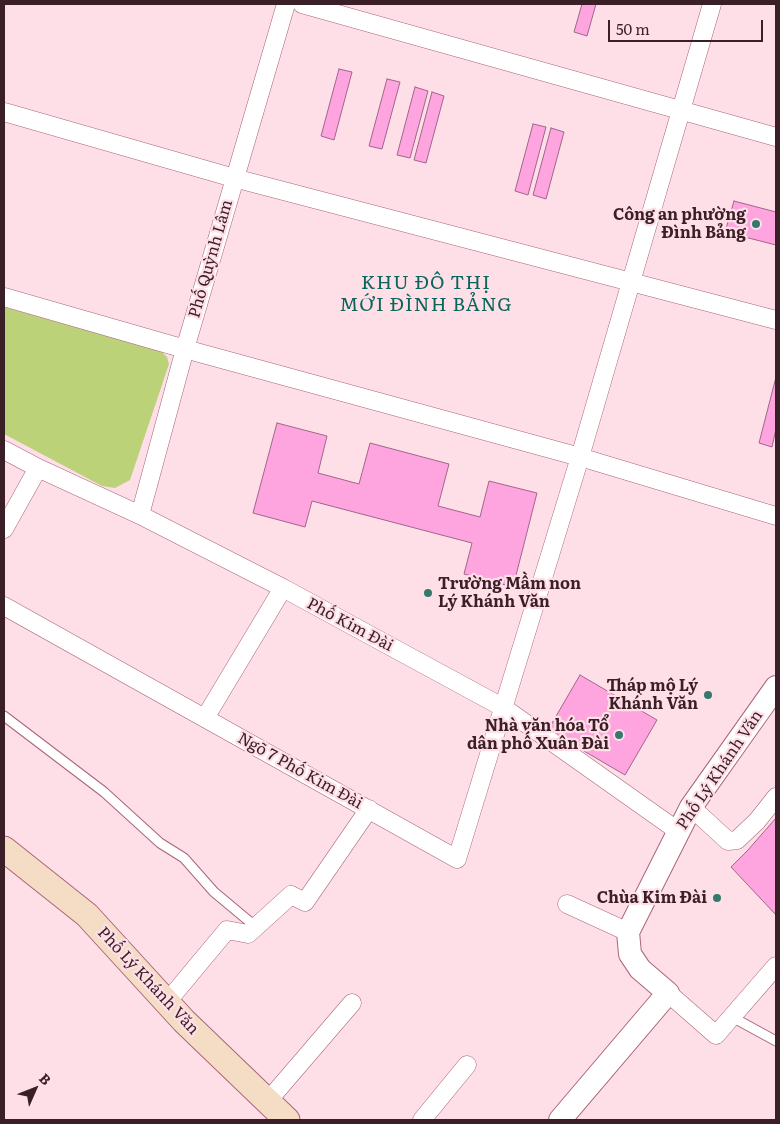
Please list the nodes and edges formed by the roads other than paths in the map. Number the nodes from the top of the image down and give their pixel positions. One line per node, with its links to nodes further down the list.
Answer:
1 (286, 4): 7 (street, Phố Quỳnh Lâm)
2 (302, 4): 4 (street)
3 (712, 4): 4 (street)
4 (682, 110): 6 (street); 8 (street)
5 (4, 112): 7 (street)
6 (776, 137)
7 (234, 178): 8 (street); 11 (street, Phố Quỳnh Lâm)
8 (631, 281): 10 (street); 13 (street)
9 (4, 297): 11 (street)
10 (776, 320)
11 (185, 349): 13 (street); 15 (street, Phố Quỳnh Lâm)
12 (4, 450): 14 (street, Phố Kim Đài)
13 (580, 457): 16 (street); 21 (street)
14 (38, 468): 15 (street, Phố Kim Đài); 17 (street)
15 (140, 515): 18 (street, Phố Kim Đài)
16 (776, 516)
17 (4, 529)
18 (282, 588): 21 (street, Phố Kim Đài); 23 (street)
19 (4, 606): 23 (street, Ngõ 7 Phố Kim Đài)
20 (776, 687): 25 (street, Phố Lý Khánh Văn)
21 (504, 708): 26 (street, Ngõ 7 Phố Kim Đài); 27 (street, Phố Kim Đài)
22 (4, 716): 30 (lane)
23 (205, 718): 26 (street, Ngõ 7 Phố Kim Đài)
24 (776, 797): 25 (street)
25 (691, 807): 27 (street, Phố Lý Khánh Văn)
26 (369, 809): 30 (street)
27 (678, 831): 31 (street, Phố Lý Khánh Văn)
28 (4, 849): 34 (main road, Phố Lý Khánh Văn)
29 (567, 904): 31 (street)
30 (256, 927): 34 (street)
31 (628, 932): 33 (street)
32 (776, 966): 36 (street)
33 (668, 993): 36 (street); 41 (street)
34 (167, 1002): 39 (main road, Phố Lý Khánh Văn)
35 (352, 1003): 39 (street)
36 (732, 1017): 37 (lane)
37 (776, 1041)
38 (467, 1065): 40 (street)
39 (273, 1113)
40 (422, 1120)
41 (560, 1120)

